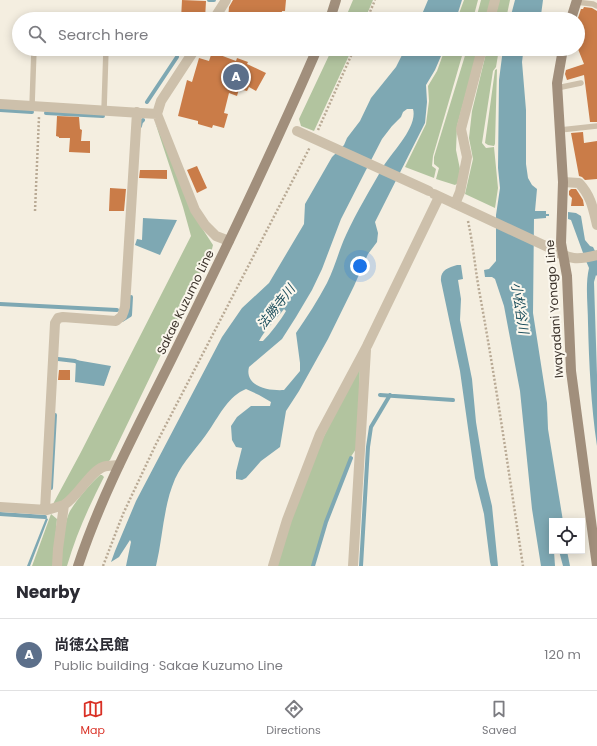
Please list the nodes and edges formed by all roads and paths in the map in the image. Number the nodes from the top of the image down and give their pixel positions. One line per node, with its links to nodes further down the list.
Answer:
1 (226, 0): 7 (street)
2 (336, 0): 8 (main road)
3 (375, 0): 9 (path)
4 (495, 0): 10 (street)
5 (576, 1): 6 (lane); 11 (main road)
6 (597, 6)
7 (218, 12)
8 (332, 12)
9 (370, 12)
10 (492, 12)
11 (573, 12)
12 (34, 56): 22 (lane)
13 (106, 56): 23 (lane)
14 (190, 56): 25 (street)
15 (314, 56): 26 (main road, Sakae Kuzumo Line)
16 (351, 56): 29 (path)
17 (480, 56): 34 (street)
18 (562, 56): 20 (main road, Iwayadani Yonago Line)
19 (581, 83): 20 (lane)
20 (557, 88): 28 (main road, Iwayadani Yonago Line)
21 (0, 104): 22 (street)
22 (36, 106): 23 (street); 35 (path)
23 (104, 110): 24 (street)
24 (137, 112): 25 (street); 44 (street)
25 (158, 114): 37 (street)
26 (284, 125): 32 (street, bridge); 37 (main road, Sakae Kuzumo Line)
27 (597, 126): 28 (lane)
28 (560, 130): 31 (main road, Iwayadani Yonago Line)
29 (315, 136)
30 (312, 143): 48 (path)
31 (563, 182): 33 (street); 39 (main road, Iwayadani Yonago Line)
32 (439, 197): 34 (street); 40 (street)
33 (594, 201): 36 (street)
34 (460, 206): 39 (street); 51 (path)
35 (35, 211)
36 (597, 225)
37 (229, 242): 41 (main road, Sakae Kuzumo Line)
38 (597, 255): 39 (street)
39 (563, 256): 45 (main road, Iwayadani Yonago Line)
40 (366, 346): 49 (street); 50 (street)
41 (119, 465): 42 (street); 47 (main road, Sakae Kuzumo Line)
42 (64, 505): 44 (street); 46 (street)
43 (0, 507): 44 (street)
44 (45, 510)
45 (596, 544): 52 (main road, Iwayadani Yonago Line)
46 (57, 566)
47 (78, 566)
48 (103, 566)
49 (273, 566)
50 (353, 566)
51 (523, 566)
52 (597, 566)

